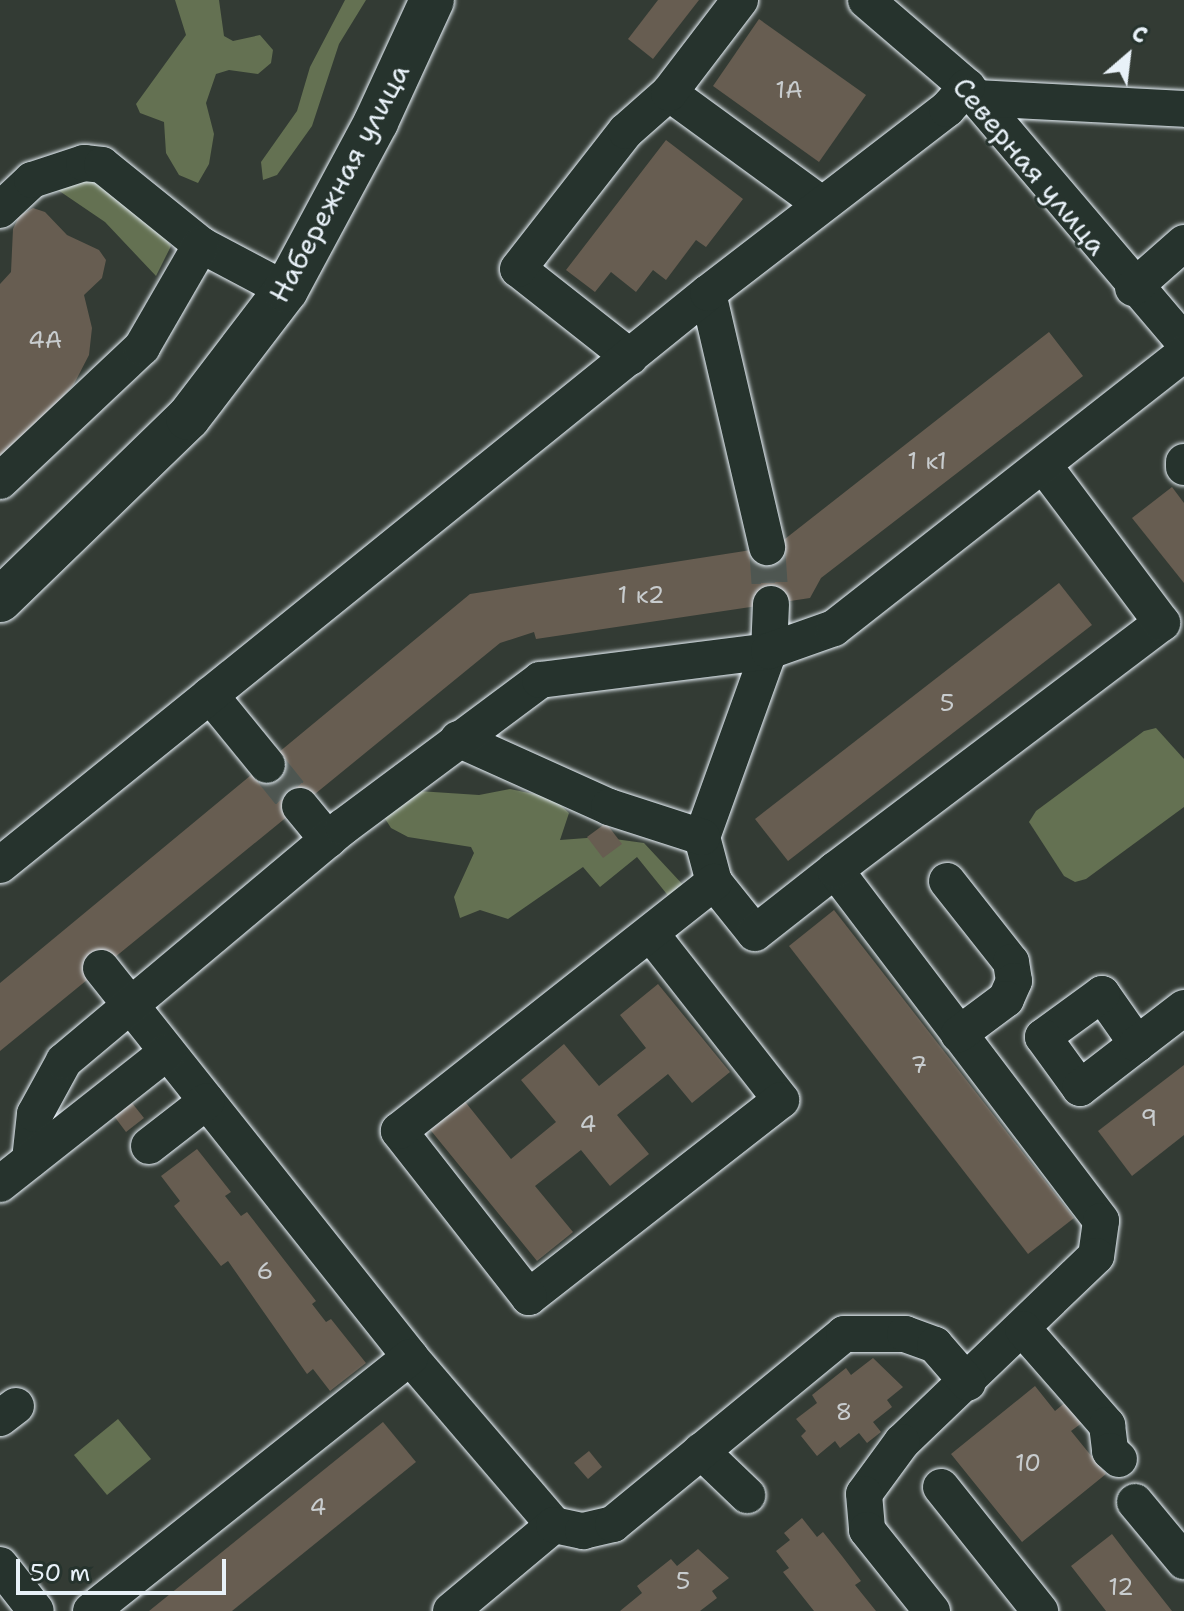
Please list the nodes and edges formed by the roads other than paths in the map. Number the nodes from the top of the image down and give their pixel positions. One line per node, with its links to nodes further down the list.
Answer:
1 (432, 0): 12 (main road, Набережная улица)
2 (740, 0): 4 (street)
3 (866, 0): 5 (street, Северная улица)
4 (669, 93): 7 (street); 15 (street)
5 (972, 93): 6 (street); 7 (street); 11 (street, Северная улица)
6 (1184, 109)
7 (821, 204): 13 (street)
8 (0, 210): 10 (street)
9 (1184, 243): 11 (street)
10 (201, 245): 12 (street); 17 (street)
11 (1133, 288): 14 (street, Северная улица)
12 (286, 290): 19 (main road, Набережная улица)
13 (708, 293): 15 (street); 18 (street)
14 (1182, 339): 16 (street)
15 (630, 357): 22 (street)
16 (1044, 466): 21 (street); 29 (street)
17 (0, 481)
18 (767, 547)
19 (0, 600)
20 (771, 604): 21 (street)
21 (769, 651): 23 (street); 26 (street)
22 (210, 695): 24 (street); 28 (street)
23 (458, 739): 26 (street); 27 (street)
24 (267, 765)
25 (300, 806): 27 (street)
26 (702, 837): 31 (street)
27 (328, 840): 34 (street)
28 (0, 865)
29 (835, 870): 31 (street); 36 (street)
30 (947, 881): 36 (street)
31 (714, 882): 32 (street)
32 (651, 934): 32 (street)
33 (101, 968): 34 (street)
34 (129, 1003): 38 (street); 41 (street)
35 (1184, 1008): 37 (street)
36 (959, 1034): 43 (street)
37 (1137, 1044)
38 (167, 1052): 39 (street); 41 (street)
39 (207, 1101): 40 (street); 44 (street)
40 (149, 1146)
41 (30, 1160): 42 (street)
42 (0, 1184)
43 (1023, 1329): 45 (street); 47 (street)
44 (410, 1357): 51 (street); 56 (street)
45 (968, 1383): 46 (street); 58 (street)
46 (701, 1451): 49 (street); 51 (street)
47 (1119, 1459)
48 (941, 1487): 54 (street)
49 (747, 1495)
50 (1135, 1502): 52 (street)
51 (554, 1525): 57 (street)
52 (1184, 1561)
53 (0, 1565): 55 (street)
54 (1039, 1609)
55 (36, 1611)
56 (91, 1611)
57 (451, 1611)
58 (932, 1611)

